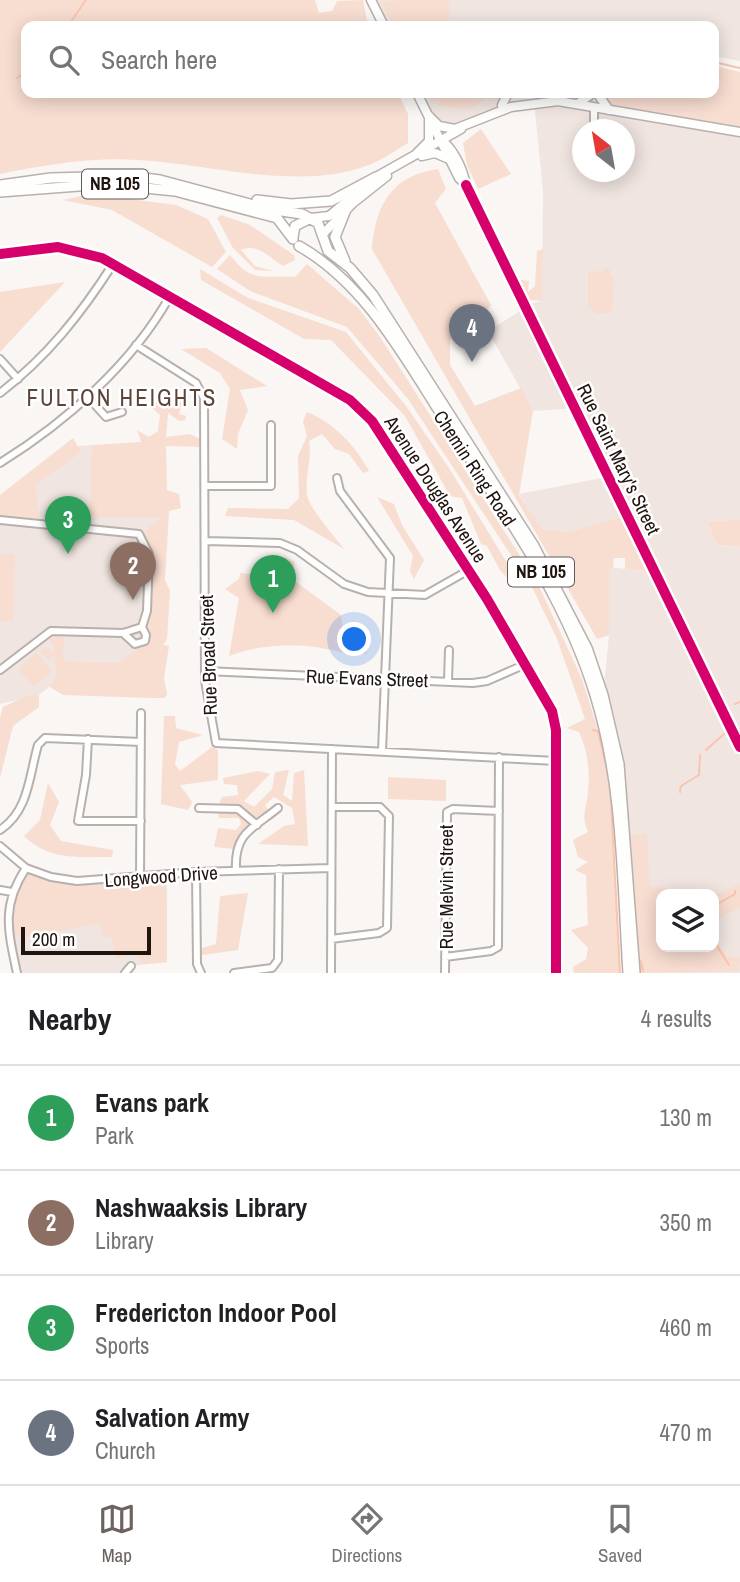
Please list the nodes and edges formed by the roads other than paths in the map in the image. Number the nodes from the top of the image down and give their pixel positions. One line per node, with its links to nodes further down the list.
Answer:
1 (371, 0): 3 (main road)
2 (380, 0): 3 (main road)
3 (379, 16): 4 (main road)
4 (382, 21)
5 (420, 98): 17 (main road, Rue Saint Mary's Street)
6 (506, 98): 14 (main road)
7 (516, 98): 12 (main road)
8 (536, 98): 12 (main road)
9 (562, 98): 13 (main road)
10 (587, 98): 13 (main road)
11 (599, 98): 16 (main road)
12 (519, 100): 14 (main road)
13 (580, 102): 15 (main road)
14 (502, 105): 19 (main road)
15 (594, 108): 16 (main road); 18 (street); 19 (main road)
16 (610, 110): 20 (main road)
17 (429, 116): 19 (main road); 21 (main road, Rue Saint Mary's Street); 23 (main road)
18 (594, 119)
19 (467, 125): 21 (main road); 22 (main road)
20 (740, 132)
21 (443, 141): 22 (main road, Rue Saint Mary's Street); 23 (main road)
22 (453, 160): 23 (main road); 61 (main road, Rue Saint Mary's Street)
23 (409, 161): 24 (main road); 28 (main road)
24 (376, 177): 26 (highway); 29 (main road)
25 (0, 185): 26 (highway, NB 105)
26 (197, 188): 29 (highway, NB 105)
27 (0, 192): 31 (highway, Chemin Ring Road / NB 105)
28 (345, 212): 30 (main road); 34 (highway)
29 (311, 218): 30 (highway); 31 (highway)
30 (322, 235): 31 (highway); 34 (highway, Chemin Ring Road / NB 105)
31 (296, 242): 87 (highway, Chemin Ring Road / NB 105)
32 (0, 254): 33 (street, Avenue Douglas Avenue)
33 (113, 264): 35 (street, Avenue Douglas Avenue); 38 (street)
34 (350, 268): 87 (highway, Chemin Ring Road / NB 105)
35 (170, 296): 36 (street); 48 (street, Avenue Douglas Avenue)
36 (136, 345): 40 (street); 45 (street, Rue Broad Street)
37 (0, 359): 38 (street)
38 (18, 379): 39 (street)
39 (0, 393)
40 (87, 396): 41 (street); 43 (street)
41 (122, 412)
42 (271, 425): 45 (street)
43 (0, 463)
44 (337, 478): 49 (street)
45 (205, 486): 47 (street, Rue Broad Street)
46 (0, 520): 50 (street)
47 (205, 541): 49 (street); 55 (street, Rue Broad Street)
48 (469, 570): 49 (street); 53 (street, Avenue Douglas Avenue)
49 (389, 594): 56 (street)
50 (142, 628): 51 (street); 51 (street)
51 (122, 633): 54 (street)
52 (449, 650): 57 (street)
53 (526, 664): 57 (street, Rue Evans Street); 65 (street, Avenue Douglas Avenue)
54 (0, 670)
55 (205, 671): 56 (street, Rue Evans Street); 62 (street, Rue Broad Street)
56 (385, 679): 57 (street, Rue Evans Street); 63 (street)
57 (448, 681)
58 (141, 713): 60 (street)
59 (88, 739): 60 (street); 70 (street); 72 (street)
60 (141, 742): 70 (street)
61 (740, 747)
62 (332, 749): 63 (street, Rue Broad Street); 66 (street)
63 (383, 751): 64 (street, Rue Broad Street)
64 (499, 757): 65 (street, Rue Broad Street); 69 (street)
65 (556, 761): 94 (street, Avenue Douglas Avenue)
66 (332, 807): 75 (street); 82 (street)
67 (199, 808): 71 (street)
68 (278, 808): 71 (street)
69 (499, 811): 85 (street); 85 (street, Rue Melvin Street)
70 (141, 821): 79 (street)
71 (257, 825): 77 (street)
72 (0, 830)
73 (0, 846): 74 (street, Longwood Drive)
74 (26, 868): 79 (street, Longwood Drive); 81 (street)
75 (331, 868): 76 (street, Longwood Drive); 82 (street)
76 (279, 869): 77 (street, Longwood Drive); 91 (street)
77 (236, 870): 78 (street, Longwood Drive)
78 (196, 872): 79 (street, Longwood Drive); 90 (street)
79 (141, 876)
80 (0, 890): 81 (street)
81 (12, 892): 83 (street)
82 (331, 939): 92 (street)
83 (10, 942): 84 (street); 88 (street)
84 (0, 943)
85 (445, 957): 93 (street, Rue Melvin Street)
86 (131, 965): 89 (street)
87 (632, 970)
88 (17, 973)
89 (125, 973)
90 (201, 973)
91 (234, 973)
92 (331, 973)
93 (445, 973)
94 (556, 973)

